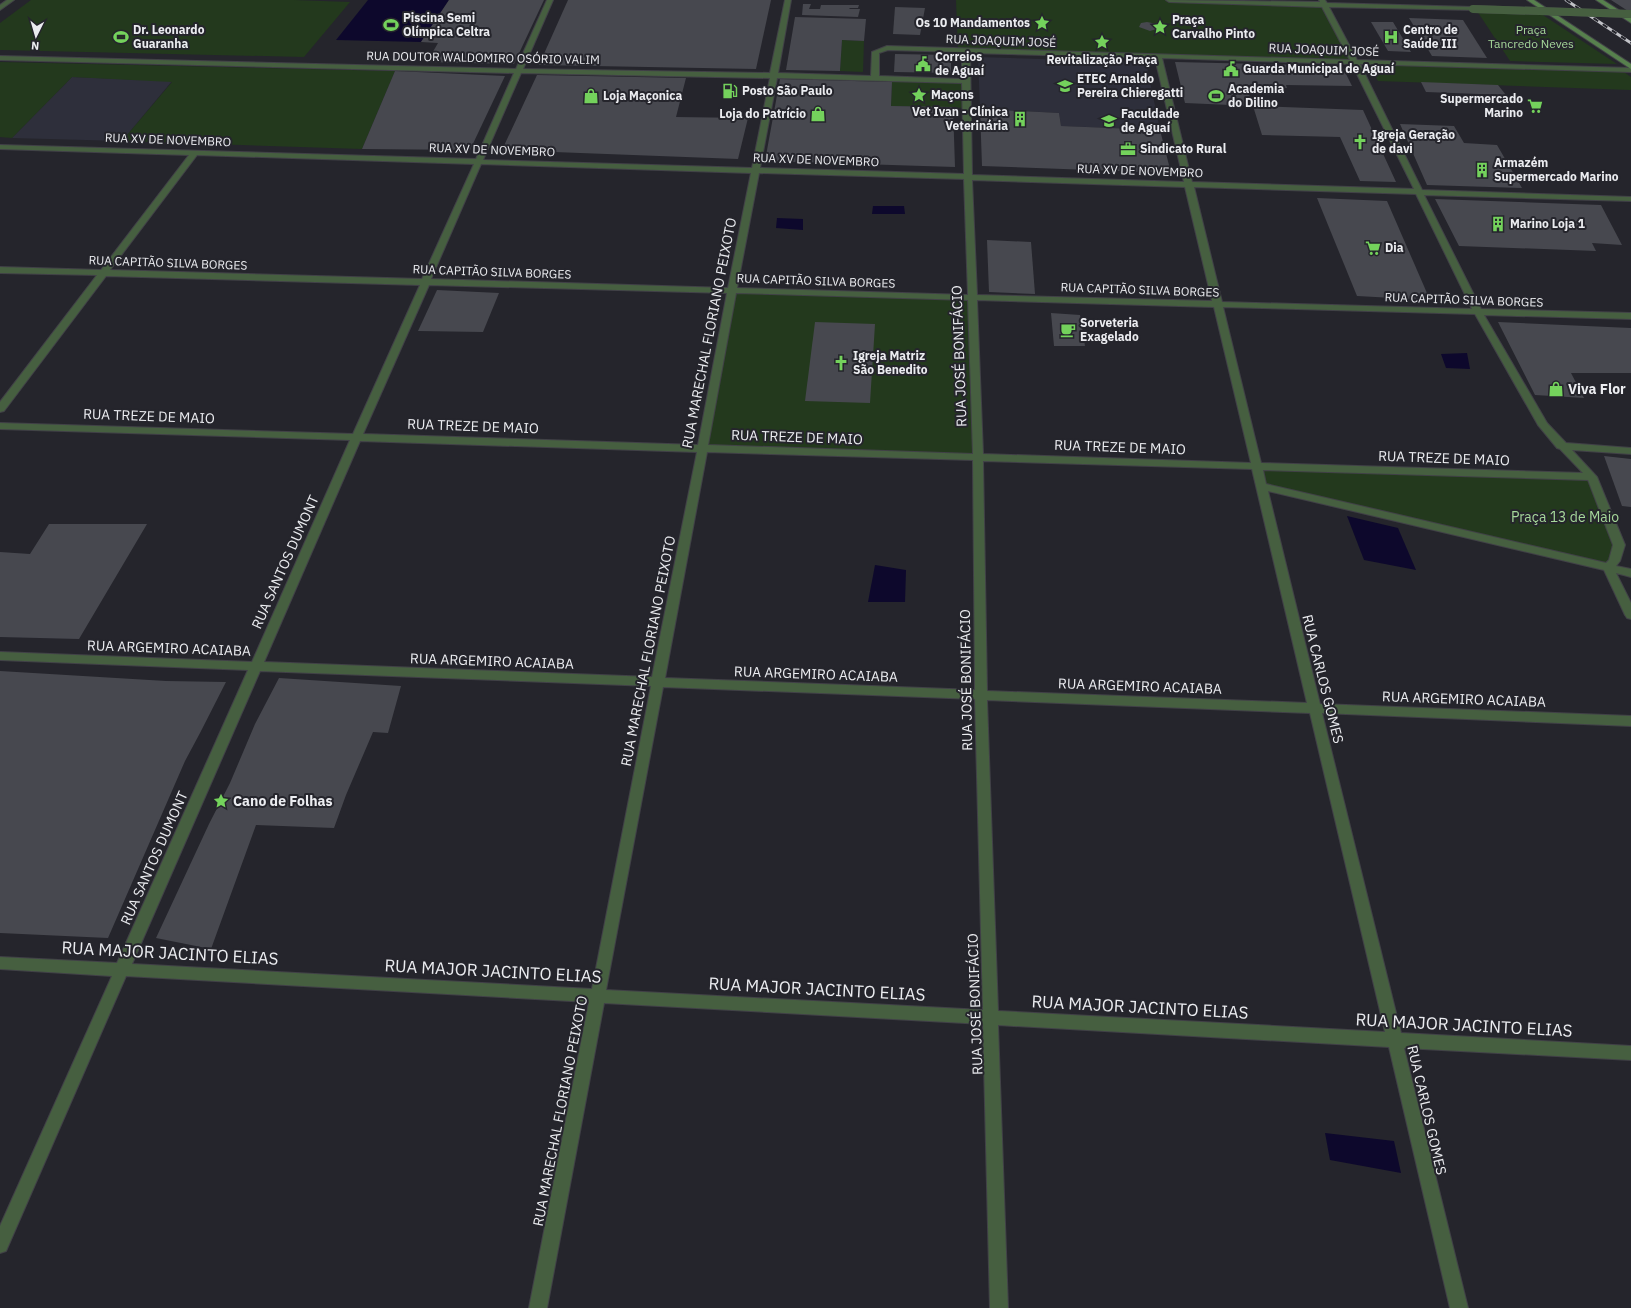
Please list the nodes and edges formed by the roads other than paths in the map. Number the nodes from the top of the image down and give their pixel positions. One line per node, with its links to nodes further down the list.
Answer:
1 (11, 0): 8 (street)
2 (550, 0): 16 (street, RUA SANTOS DUMONT)
3 (788, 0): 17 (street, RUA MARECHAL FLORIANO PEIXOTO)
4 (1169, 0): 7 (street)
5 (1530, 0): 15 (main road)
6 (1599, 0): 10 (main road)
7 (1323, 2): 9 (street, bridge); 14 (street)
8 (0, 8)
9 (1631, 14)
10 (1631, 21)
11 (966, 51): 12 (street, RUA JOAQUIM JOSÉ); 18 (street, RUA JOAQUIM JOSÉ); 19 (street, RUA JOSÉ BONIFÁCIO)
12 (1158, 56): 14 (street, RUA JOAQUIM JOSÉ); 25 (street, RUA CARLOS GOMES)
13 (0, 58): 16 (street, RUA DOUTOR WALDOMIRO OSÓRIO VALIM)
14 (1355, 62): 15 (street, RUA JOAQUIM JOSÉ); 26 (street)
15 (1631, 69)
16 (518, 71): 17 (street, RUA DOUTOR WALDOMIRO OSÓRIO VALIM); 22 (street, RUA SANTOS DUMONT)
17 (773, 75): 18 (street, RUA DOUTOR WALDOMIRO OSÓRIO VALIM); 23 (street, RUA MARECHAL FLORIANO PEIXOTO)
18 (874, 78): 19 (street, RUA DOUTOR WALDOMIRO OSÓRIO VALIM)
19 (966, 81): 24 (street, RUA JOSÉ BONIFÁCIO)
20 (0, 147): 21 (street, RUA XV DE NOVEMBRO)
21 (195, 153): 22 (street, RUA XV DE NOVEMBRO); 29 (street)
22 (478, 162): 23 (street, RUA XV DE NOVEMBRO); 30 (street, RUA SANTOS DUMONT)
23 (755, 170): 24 (street, RUA XV DE NOVEMBRO); 31 (street, RUA MARECHAL FLORIANO PEIXOTO)
24 (968, 177): 25 (street, RUA XV DE NOVEMBRO); 32 (street, RUA JOSÉ BONIFÁCIO)
25 (1189, 184): 26 (street, RUA XV DE NOVEMBRO); 33 (street, RUA CARLOS GOMES)
26 (1419, 192): 27 (street, RUA XV DE NOVEMBRO); 34 (street)
27 (1631, 200)
28 (0, 270): 29 (street, RUA CAPITÃO SILVA BORGES)
29 (103, 273): 30 (street, RUA CAPITÃO SILVA BORGES); 36 (street)
30 (425, 282): 31 (street, RUA CAPITÃO SILVA BORGES); 38 (street, RUA SANTOS DUMONT)
31 (732, 291): 32 (street, RUA CAPITÃO SILVA BORGES); 40 (street, RUA MARECHAL FLORIANO PEIXOTO)
32 (972, 298): 33 (street, RUA CAPITÃO SILVA BORGES); 42 (street, RUA JOSÉ BONIFÁCIO)
33 (1218, 304): 34 (street, RUA CAPITÃO SILVA BORGES); 43 (street, RUA CARLOS GOMES)
34 (1478, 312): 35 (street, RUA CAPITÃO SILVA BORGES); 39 (street)
35 (1631, 316)
36 (0, 409)
37 (0, 426): 38 (street, RUA TREZE DE MAIO)
38 (356, 438): 40 (street, RUA TREZE DE MAIO); 50 (street, RUA SANTOS DUMONT)
39 (1561, 446): 41 (street); 44 (street)
40 (702, 449): 42 (street, RUA TREZE DE MAIO); 51 (street, RUA MARECHAL FLORIANO PEIXOTO)
41 (1631, 451)
42 (978, 458): 43 (street, RUA TREZE DE MAIO); 52 (street, RUA JOSÉ BONIFÁCIO)
43 (1257, 467): 44 (street, RUA TREZE DE MAIO); 45 (street, RUA CARLOS GOMES)
44 (1592, 477): 46 (street)
45 (1261, 486): 46 (street); 53 (street, RUA CARLOS GOMES)
46 (1608, 568): 47 (street); 48 (street)
47 (1631, 573)
48 (1631, 615)
49 (0, 656): 50 (street, RUA ARGEMIRO ACAIABA)
50 (256, 666): 51 (street, RUA ARGEMIRO ACAIABA); 56 (street, RUA SANTOS DUMONT)
51 (658, 682): 52 (street, RUA ARGEMIRO ACAIABA); 57 (street, RUA MARECHAL FLORIANO PEIXOTO)
52 (981, 695): 53 (street, RUA ARGEMIRO ACAIABA); 58 (street, RUA JOSÉ BONIFÁCIO)
53 (1315, 708): 54 (street, RUA ARGEMIRO ACAIABA); 59 (street, RUA CARLOS GOMES)
54 (1631, 721)
55 (0, 963): 56 (street, RUA MAJOR JACINTO ELIAS)
56 (122, 969): 57 (street, RUA MAJOR JACINTO ELIAS); 61 (street, RUA SANTOS DUMONT)
57 (597, 996): 58 (street, RUA MAJOR JACINTO ELIAS); 62 (street, RUA MARECHAL FLORIANO PEIXOTO)
58 (991, 1018): 59 (street, RUA MAJOR JACINTO ELIAS); 63 (street, RUA JOSÉ BONIFÁCIO)
59 (1395, 1040): 60 (street, RUA MAJOR JACINTO ELIAS); 64 (street, RUA CARLOS GOMES)
60 (1631, 1053)
61 (0, 1245)
62 (538, 1308)
63 (999, 1308)
64 (1459, 1308)

